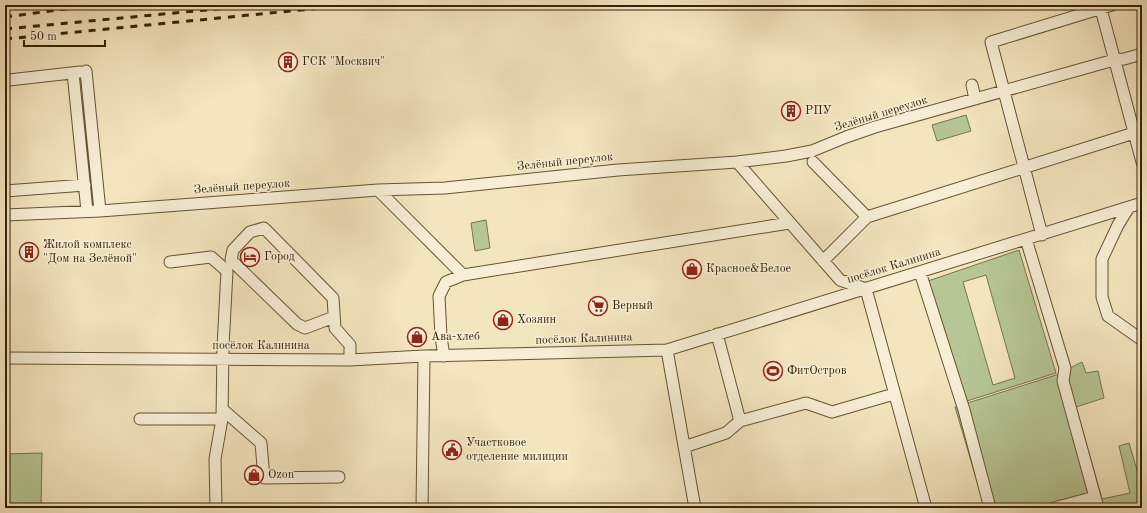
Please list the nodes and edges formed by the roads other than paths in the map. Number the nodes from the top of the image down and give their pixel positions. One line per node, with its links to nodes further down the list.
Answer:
1 (1106, 6): 3 (street); 7 (street)
2 (1142, 54): 3 (street, Зелёный переулок)
3 (1114, 60): 7 (street, Зелёный переулок); 9 (street)
4 (73, 73): 5 (street); 14 (street); 20 (street)
5 (9, 80)
6 (972, 85): 8 (street)
7 (1004, 91): 8 (street, Зелёный переулок); 13 (street)
8 (975, 99): 10 (street, Зелёный переулок)
9 (1136, 127): 12 (street); 13 (street)
10 (737, 162): 15 (street, Зелёный переулок); 23 (street)
11 (813, 162): 22 (street)
12 (1142, 162)
13 (1024, 167): 22 (street); 24 (street)
14 (84, 185): 16 (street); 19 (street)
15 (378, 190): 20 (street, Зелёный переулок); 29 (street)
16 (5, 191)
17 (1142, 203): 18 (street, посёлок Калинина)
18 (1129, 207): 24 (street, посёлок Калинина); 33 (street)
19 (87, 211): 20 (street, Зелёный переулок); 21 (street, Зелёный переулок)
20 (100, 211)
21 (5, 215)
22 (867, 216): 26 (street)
23 (789, 223): 26 (street); 29 (street)
24 (1042, 234): 25 (street, посёлок Калинина)
25 (1026, 239): 28 (street, посёлок Калинина); 46 (street)
26 (823, 261): 30 (street)
27 (170, 262): 38 (street)
28 (920, 272): 30 (street, посёлок Калинина); 51 (street)
29 (463, 275): 36 (street)
30 (866, 289): 32 (street, посёлок Калинина); 40 (street)
31 (334, 317): 31 (street); 39 (street)
32 (717, 334): 34 (street, посёлок Калинина); 43 (street)
33 (1142, 340)
34 (667, 350): 36 (street, посёлок Калинина); 44 (street)
35 (424, 356): 36 (street, посёлок Калинина); 39 (street, посёлок Калинина); 48 (street)
36 (444, 356)
37 (5, 358): 38 (street, посёлок Калинина)
38 (223, 358): 39 (street, посёлок Калинина); 41 (street)
39 (350, 360)
40 (894, 394): 43 (street); 50 (street)
41 (222, 414): 42 (street); 45 (street); 47 (street)
42 (140, 419)
43 (740, 422): 44 (street)
44 (684, 447): 49 (street)
45 (339, 477)
46 (1095, 497): 52 (street); 53 (street)
47 (216, 508)
48 (422, 508)
49 (695, 508)
50 (926, 508)
51 (990, 508)
52 (1054, 508)
53 (1098, 508)

